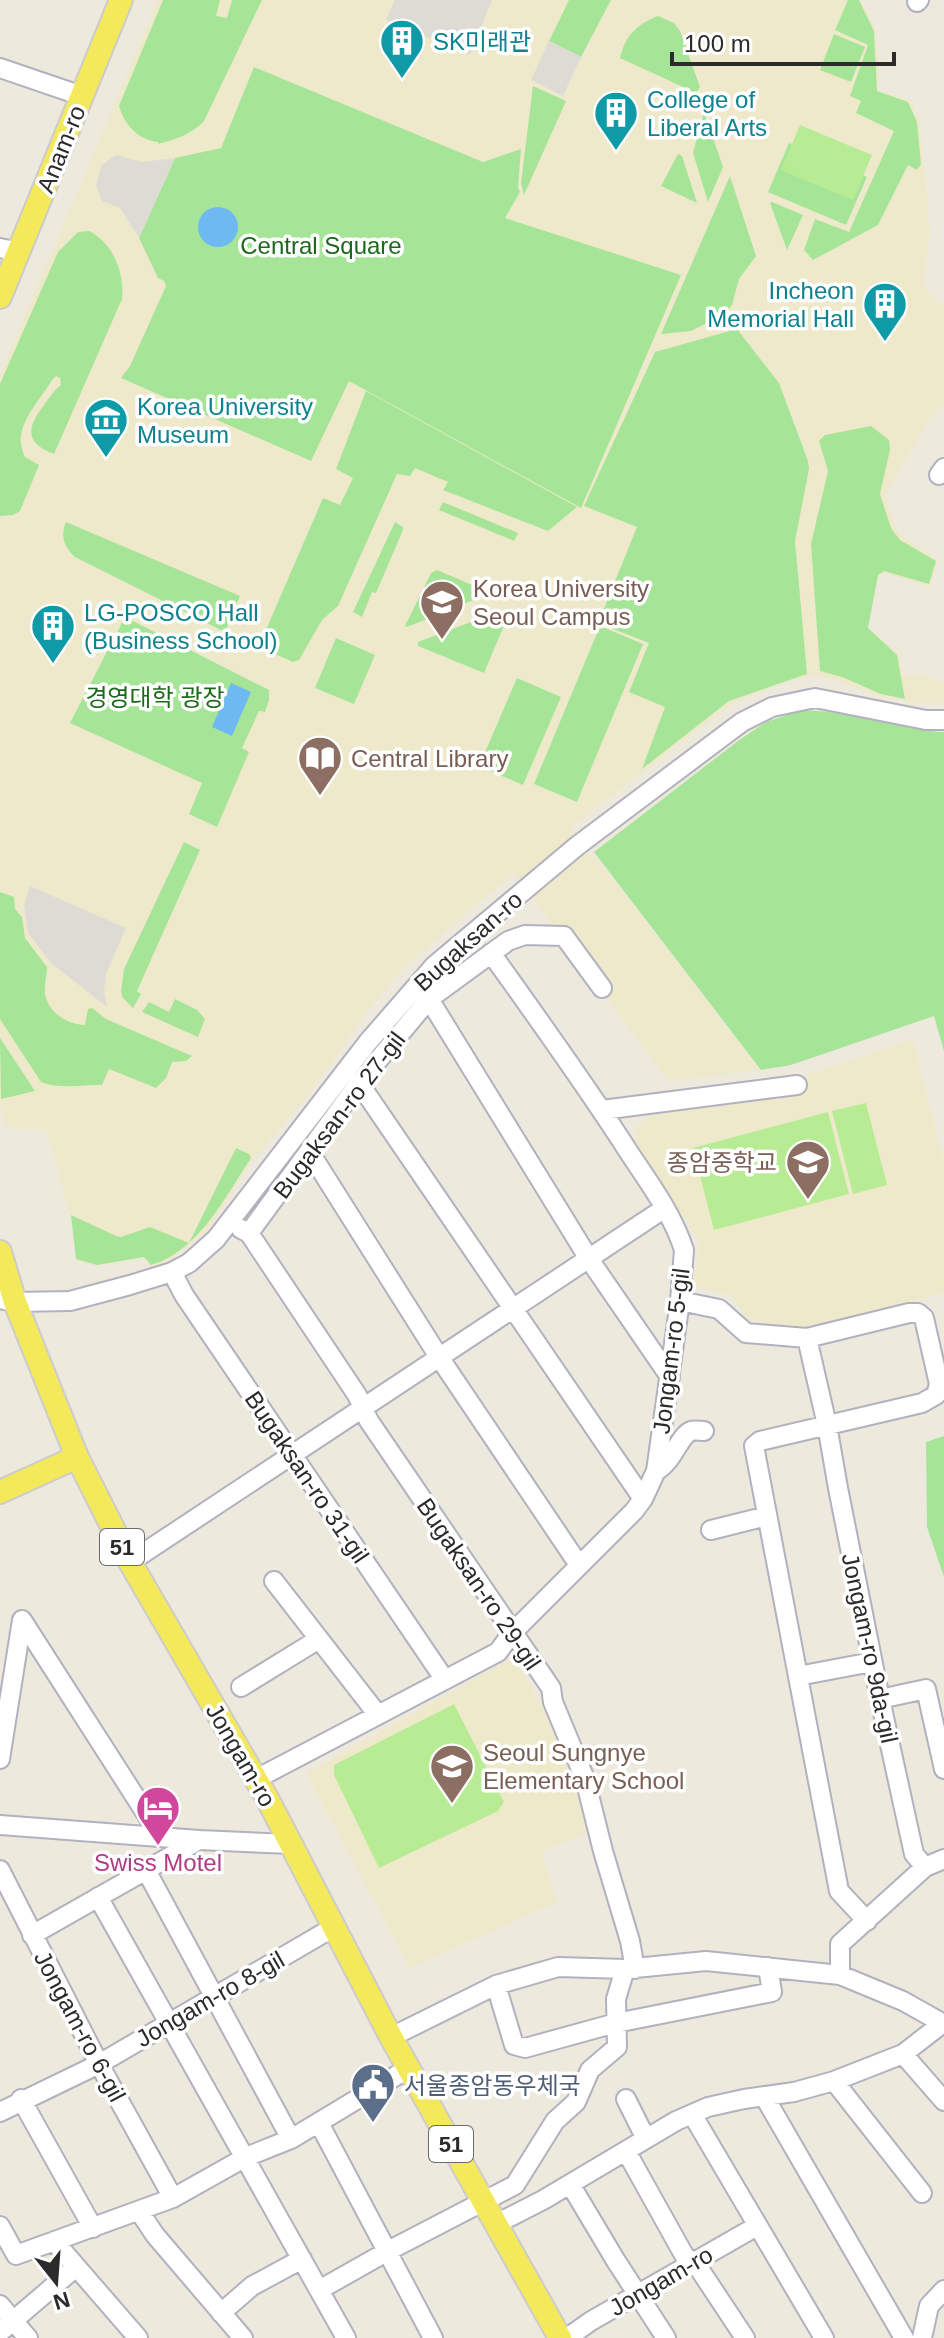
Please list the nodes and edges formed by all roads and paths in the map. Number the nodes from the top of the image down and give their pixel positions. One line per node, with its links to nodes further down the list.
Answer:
1 (121, 0): 3 (main road, Anam-ro)
2 (0, 68): 3 (street)
3 (82, 96): 4 (main road, Anam-ro)
4 (9, 250): 5 (main road, Anam-ro)
5 (0, 297)
6 (944, 720): 15 (street, Bugaksan-ro)
7 (491, 953): 8 (street, Bugaksan-ro 27-gil); 9 (street, Bugaksan-ro 27-gil); 12 (street, Jongam-ro 5-gil)
8 (602, 988)
9 (429, 999): 10 (street, Bugaksan-ro 27-gil); 18 (street)
10 (359, 1083): 13 (street, Bugaksan-ro 27-gil); 22 (street)
11 (797, 1085): 12 (street)
12 (602, 1110): 14 (street, Jongam-ro 5-gil)
13 (309, 1151): 16 (street, Bugaksan-ro 27-gil); 24 (street)
14 (665, 1208): 18 (street); 21 (street, Jongam-ro 5-gil)
15 (228, 1223): 16 (street); 19 (street, Bugaksan-ro)
16 (249, 1233): 26 (street, Bugaksan-ro 29-gil)
17 (0, 1252): 20 (main road, Jongam-ro / 51)
18 (589, 1259): 22 (street); 25 (street)
19 (172, 1272): 20 (street, Bugaksan-ro); 29 (street, Bugaksan-ro 31-gil)
20 (8, 1301): 30 (main road, Jongam-ro / 51)
21 (680, 1301): 23 (street); 25 (street, Jongam-ro 5-gil)
22 (513, 1309): 24 (street); 33 (street)
23 (807, 1338): 27 (street, Jongam-ro 9da-gil); 27 (street)
24 (439, 1357): 26 (street); 37 (street)
25 (670, 1377): 31 (street, Jongam-ro 5-gil)
26 (362, 1408): 29 (street); 39 (street, Bugaksan-ro 29-gil)
27 (827, 1425): 34 (street); 41 (street, Jongam-ro 9da-gil)
28 (704, 1431): 31 (street, Jongam-ro 5-gil)
29 (291, 1455): 36 (street); 43 (street, Bugaksan-ro 31-gil)
30 (77, 1457): 32 (main road); 36 (main road, Jongam-ro / 51)
31 (656, 1471): 33 (street, Jongam-ro 5-gil)
32 (0, 1492)
33 (643, 1499): 37 (street, Jongam-ro 5-gil)
34 (767, 1516): 35 (street); 42 (street)
35 (711, 1530)
36 (130, 1562): 49 (main road, Jongam-ro / 51)
37 (579, 1565): 39 (street, Jongam-ro 5-gil)
38 (274, 1581): 40 (street)
39 (512, 1633): 43 (street, Jongam-ro 5-gil); 63 (street, Bugaksan-ro 29-gil)
40 (319, 1639): 44 (street); 46 (street)
41 (872, 1662): 42 (street); 45 (street, Jongam-ro 9da-gil)
42 (798, 1676): 59 (street)
43 (445, 1680): 46 (street, Jongam-ro 5-gil)
44 (241, 1687)
45 (880, 1699): 48 (street); 55 (street, Jongam-ro 9da-gil)
46 (378, 1715): 49 (street, Jongam-ro 5-gil)
47 (0, 1759): 51 (street)
48 (944, 1769)
49 (256, 1779): 53 (main road, Jongam-ro / 51)
50 (0, 1825): 51 (street)
51 (161, 1837): 52 (street)
52 (199, 1840): 53 (street); 57 (street, Jongam-ro 6-gil)
53 (291, 1844): 60 (main road, Jongam-ro / 51)
54 (944, 1859): 55 (street)
55 (925, 1867): 59 (street)
56 (0, 1870): 61 (street)
57 (146, 1870): 58 (street, Jongam-ro 6-gil); 66 (street)
58 (98, 1897): 61 (street, Jongam-ro 6-gil); 67 (street)
59 (867, 1921): 64 (street)
60 (334, 1927): 66 (street, Jongam-ro 8-gil); 70 (main road, Jongam-ro / 51)
61 (32, 1935): 72 (street, Jongam-ro 6-gil)
62 (768, 1967): 63 (street); 64 (street); 68 (street)
63 (630, 1969): 65 (street); 68 (street)
64 (840, 1975): 69 (street)
65 (496, 1985): 68 (street); 70 (street)
66 (214, 1997): 67 (street, Jongam-ro 8-gil); 82 (street)
67 (168, 2023): 72 (street, Jongam-ro 8-gil); 85 (street)
68 (616, 2023): 89 (street)
69 (943, 2024): 71 (street)
70 (391, 2037): 73 (main road, Jongam-ro / 51)
71 (903, 2054): 74 (street); 78 (street)
72 (99, 2064): 76 (street, Jongam-ro 8-gil); 88 (street, Jongam-ro 6-gil)
73 (409, 2068): 81 (street); 89 (main road, Jongam-ro / 51)
74 (834, 2081): 75 (street); 87 (street)
75 (764, 2096): 80 (street); 116 (street)
76 (21, 2099): 79 (street, Jongam-ro 8-gil); 94 (street)
77 (626, 2099): 83 (street)
78 (944, 2101)
79 (0, 2112)
80 (692, 2114): 83 (street); 93 (street)
81 (319, 2123): 82 (street); 96 (street)
82 (291, 2139): 85 (street)
83 (646, 2139): 84 (street)
84 (626, 2151): 86 (street); 98 (street)
85 (246, 2157): 88 (street); 97 (street)
86 (570, 2184): 91 (street); 102 (street)
87 (922, 2193)
88 (173, 2198): 90 (street)
89 (483, 2201): 91 (main road, Jongam-ro / 51); 96 (street)
90 (139, 2211): 94 (street); 104 (street)
91 (496, 2224): 111 (main road, Jongam-ro / 51)
92 (0, 2226): 95 (street)
93 (757, 2226): 98 (street, Jongam-ro); 115 (street)
94 (93, 2228): 95 (street)
95 (54, 2241): 99 (street)
96 (388, 2251): 100 (street); 110 (street)
97 (302, 2259): 100 (street); 104 (street)
98 (693, 2263): 102 (street, Jongam-ro); 114 (street)
99 (76, 2267): 105 (street); 108 (street)
100 (319, 2290): 109 (street)
101 (944, 2290): 117 (street)
102 (638, 2294): 112 (street, Jongam-ro); 113 (street)
103 (0, 2305): 105 (street)
104 (221, 2313): 106 (street)
105 (7, 2326): 107 (street)
106 (237, 2336)
107 (28, 2338)
108 (138, 2338)
109 (346, 2338)
110 (433, 2338)
111 (560, 2338)
112 (567, 2338)
113 (666, 2338)
114 (745, 2338)
115 (824, 2338)
116 (904, 2338)
117 (922, 2338)

